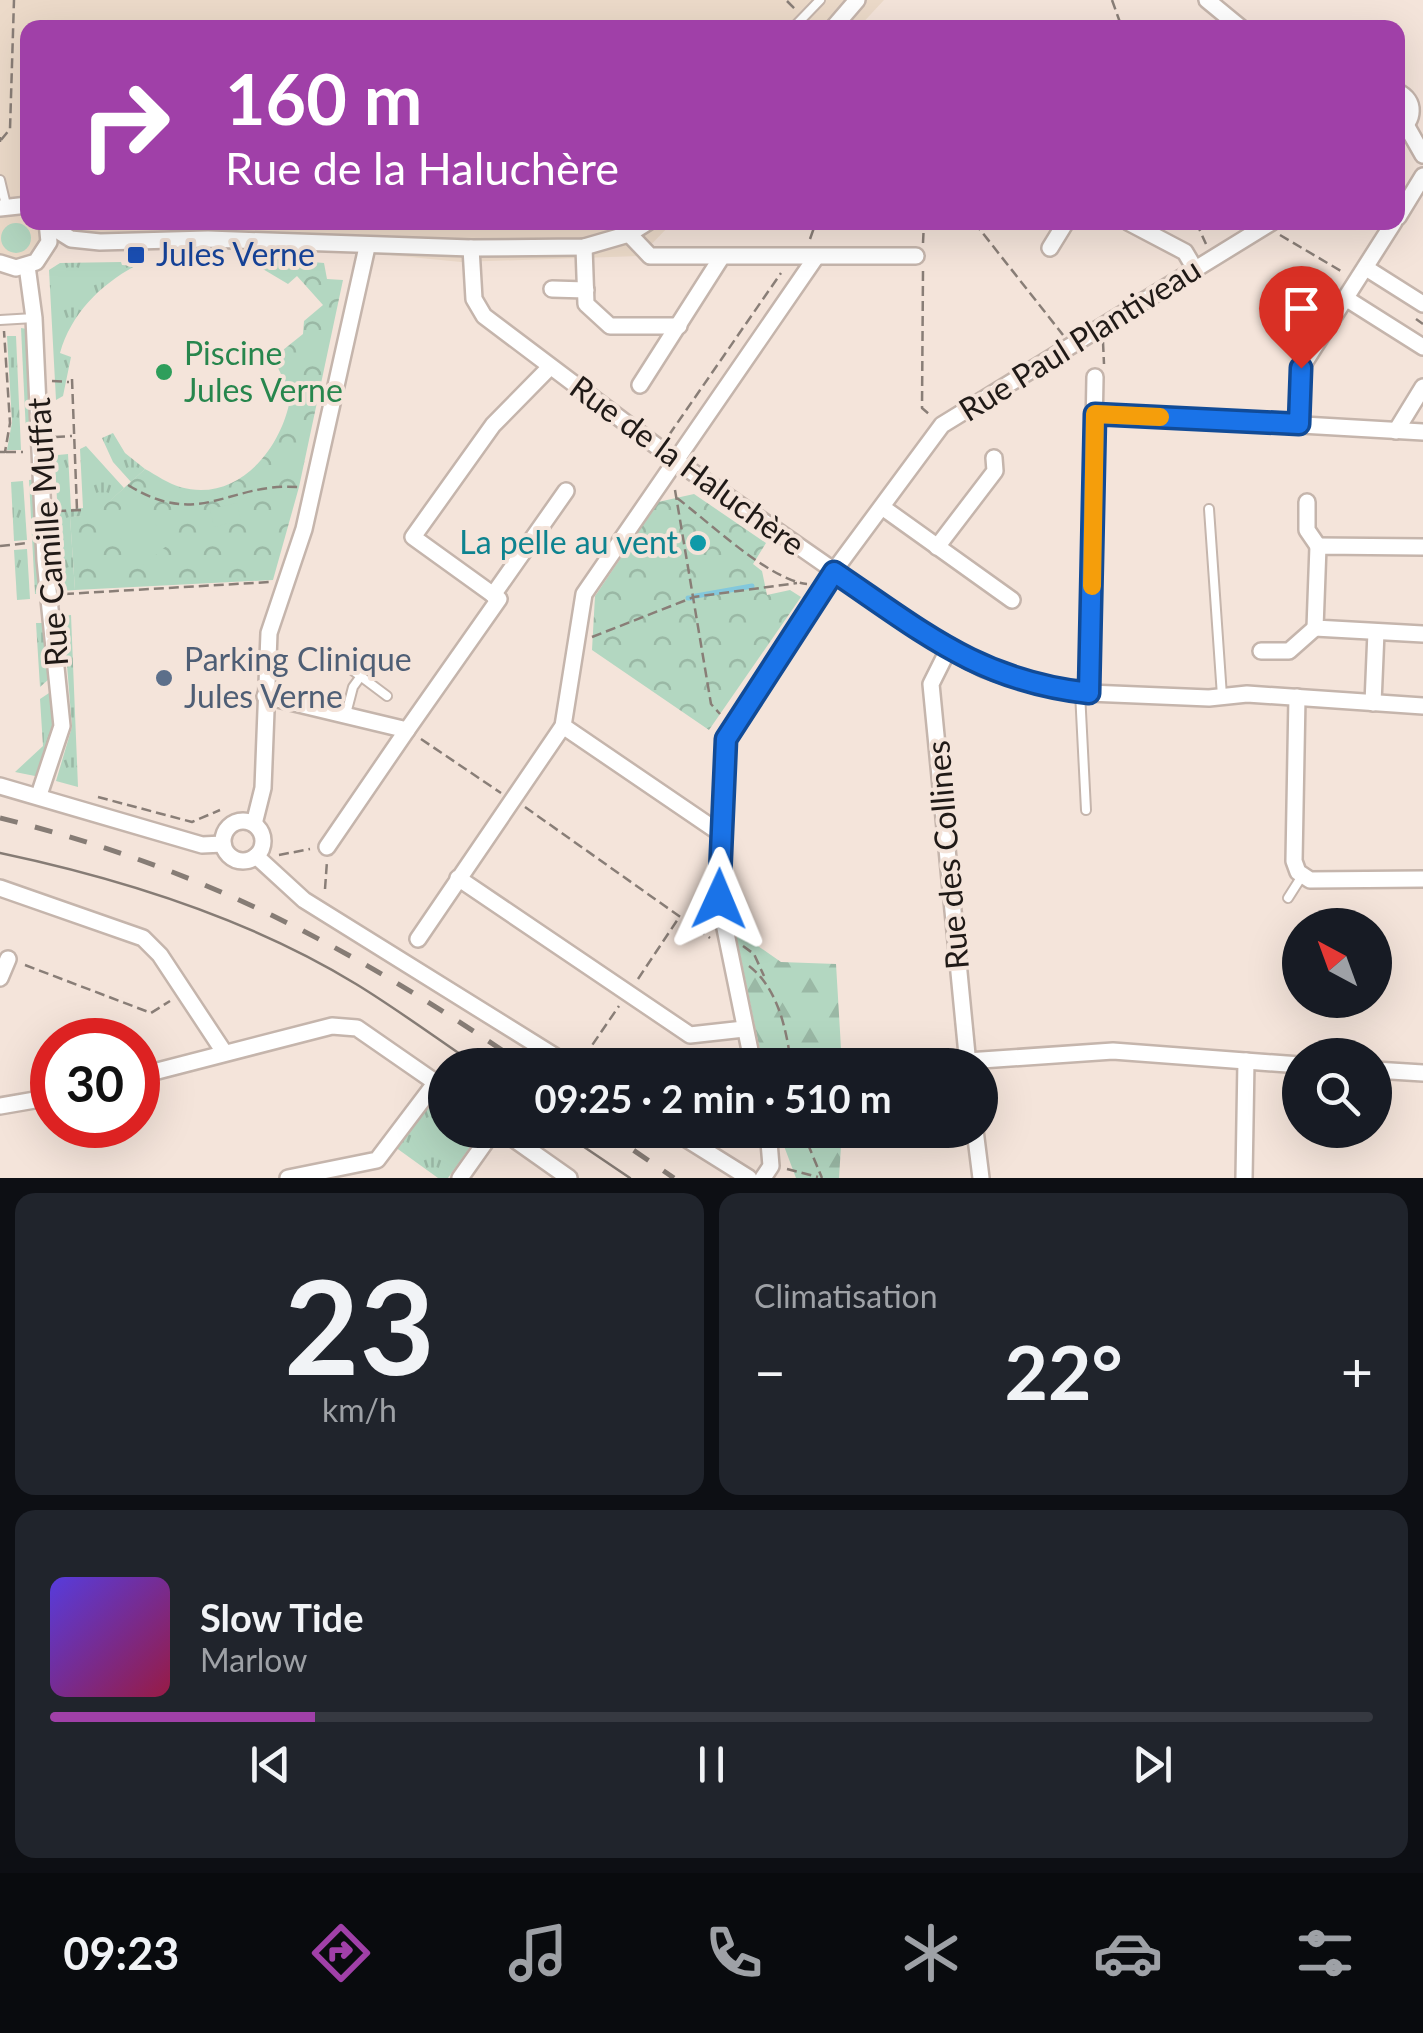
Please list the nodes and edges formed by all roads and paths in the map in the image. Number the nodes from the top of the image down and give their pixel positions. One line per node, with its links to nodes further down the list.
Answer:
1 (14, 0): 13 (path)
2 (820, 0): 6 (lane)
3 (857, 0): 7 (street)
4 (1112, 0): 8 (path)
5 (1207, 0): 9 (street)
6 (801, 20)
7 (839, 20)
8 (1119, 20)
9 (1231, 20)
10 (1410, 97): 11 (street)
11 (1405, 123)
12 (1405, 132): 14 (street)
13 (0, 140)
14 (1423, 155)
15 (1423, 176): 17 (street)
16 (0, 180): 18 (lane)
17 (1405, 205)
18 (3, 207)
19 (46, 230): 35 (street)
20 (57, 230): 30 (street)
21 (636, 230): 29 (street)
22 (924, 230): 64 (path)
23 (980, 230): 55 (path)
24 (1061, 230): 34 (street)
25 (1143, 230): 44 (street)
26 (1200, 230): 40 (path)
27 (1259, 230): 40 (street, Rue Paul Plantiveau)
28 (1390, 230): 43 (street)
29 (630, 234): 33 (street); 39 (street)
30 (100, 242): 31 (street); 35 (street)
31 (367, 247): 32 (street); 87 (street)
32 (471, 248): 33 (street); 57 (street, Rue de la Haluchère)
33 (584, 248): 46 (street)
34 (1050, 248)
35 (44, 253): 42 (street)
36 (916, 256): 38 (street)
37 (792, 257): 38 (street); 39 (street); 67 (path)
38 (816, 257): 71 (street)
39 (721, 258): 51 (street)
40 (1213, 258): 44 (street, Rue Paul Plantiveau)
41 (0, 263): 42 (street)
42 (27, 266): 49 (street, Rue Camille Muffat)
43 (1366, 268): 47 (street); 48 (street)
44 (1196, 269): 64 (street, Rue Paul Plantiveau)
45 (552, 290): 46 (street)
46 (586, 290): 51 (street)
47 (1346, 298): 56 (street); 63 (street)
48 (1423, 304)
49 (34, 318): 50 (lane); 114 (street, Rue Camille Muffat)
50 (2, 320): 52 (path)
51 (679, 326): 60 (street)
52 (4, 333): 53 (path); 68 (path)
53 (18, 333)
54 (1102, 334): 58 (path)
55 (1065, 338)
56 (1423, 347)
57 (549, 368): 67 (street, Rue de la Haluchère); 91 (street)
58 (1100, 375): 62 (street)
59 (50, 381): 78 (path)
60 (640, 385)
61 (1423, 387): 65 (street)
62 (1095, 414): 63 (street); 102 (street)
63 (1299, 424): 65 (street)
64 (942, 425): 76 (street, Rue Paul Plantiveau)
65 (1396, 431): 66 (street)
66 (1423, 432)
67 (660, 449): 71 (street, Rue de la Haluchère)
68 (2, 452): 69 (path)
69 (25, 452)
70 (994, 458): 84 (street)
71 (675, 460): 86 (street, Rue de la Haluchère); 97 (street)
72 (128, 484): 73 (path)
73 (298, 487)
74 (566, 491): 91 (street)
75 (1306, 502): 83 (street)
76 (882, 507): 84 (street); 86 (street, Rue Paul Plantiveau)
77 (1209, 509): 105 (lane)
78 (78, 510): 79 (path); 80 (path)
79 (84, 510)
80 (55, 511)
81 (29, 543): 82 (path)
82 (0, 546)
83 (1318, 546): 85 (street); 94 (street)
84 (937, 547): 93 (street)
85 (1423, 547)
86 (834, 572): 98 (street, Rue de la Haluchère); 120 (street, Rue Paul Plantiveau)
87 (287, 581): 90 (path); 103 (street)
88 (797, 583): 89 (path); 92 (path); 92 (path)
89 (812, 587)
90 (59, 594)
91 (494, 596): 112 (street)
92 (694, 598): 97 (path); 109 (path)
93 (1012, 600)
94 (1315, 628): 95 (street); 99 (street)
95 (1376, 632): 96 (street); 107 (street)
96 (1423, 634)
97 (576, 646): 111 (street)
98 (948, 650): 102 (street, Rue de la Haluchère); 142 (street, Rue des Collines)
99 (1262, 650)
100 (343, 663): 101 (lane)
101 (361, 676): 104 (lane); 110 (lane)
102 (1085, 693): 105 (street, Rue de la Haluchère); 118 (lane)
103 (266, 696): 110 (street); 119 (street)
104 (388, 696)
105 (1222, 696): 106 (street, Rue de la Haluchère)
106 (1297, 697): 107 (street, Rue de la Haluchère); 125 (street)
107 (1373, 703): 108 (street, Rue de la Haluchère)
108 (1423, 706)
109 (714, 709)
110 (346, 714): 112 (street)
111 (563, 726): 116 (street); 120 (street)
112 (407, 730): 116 (path); 122 (street)
113 (0, 786): 114 (street)
114 (39, 794): 121 (street)
115 (95, 796): 117 (path)
116 (512, 798): 126 (street); 133 (path)
117 (220, 810)
118 (1086, 810)
119 (254, 824): 121 (street); 124 (street)
120 (720, 833): 131 (street, Rue Paul Plantiveau)
121 (223, 844): 124 (street)
122 (326, 848)
123 (276, 853): 129 (path)
124 (256, 856): 139 (street)
125 (1302, 876): 127 (street); 130 (lane)
126 (458, 878): 132 (street); 138 (street)
127 (1423, 880)
128 (0, 888): 137 (street)
129 (325, 889)
130 (1288, 898)
131 (724, 932): 133 (street, Rue Paul Plantiveau); 136 (path)
132 (418, 939)
133 (727, 950): 136 (path); 138 (street, Rue Paul Plantiveau)
134 (8, 958): 135 (street); 137 (path)
135 (0, 978)
136 (764, 978): 141 (path)
137 (184, 992): 143 (street)
138 (744, 1029): 140 (street, Rue Paul Plantiveau)
139 (542, 1048)
140 (748, 1048)
141 (789, 1048)
142 (967, 1048)
143 (224, 1052): 147 (street); 150 (street)
144 (998, 1061): 145 (street)
145 (1246, 1062): 146 (street); 166 (street)
146 (1282, 1064)
147 (160, 1070)
148 (1392, 1071): 149 (street)
149 (1423, 1073)
150 (428, 1077)
151 (428, 1099): 160 (street)
152 (30, 1101): 153 (street)
153 (0, 1106)
154 (483, 1148): 161 (street)
155 (524, 1148): 162 (street)
156 (701, 1148): 163 (street)
157 (810, 1148): 164 (path)
158 (977, 1148): 165 (street)
159 (767, 1172): 164 (path)
160 (288, 1178)
161 (460, 1178)
162 (569, 1178)
163 (749, 1178)
164 (822, 1178)
165 (980, 1178)
166 (1244, 1178)

